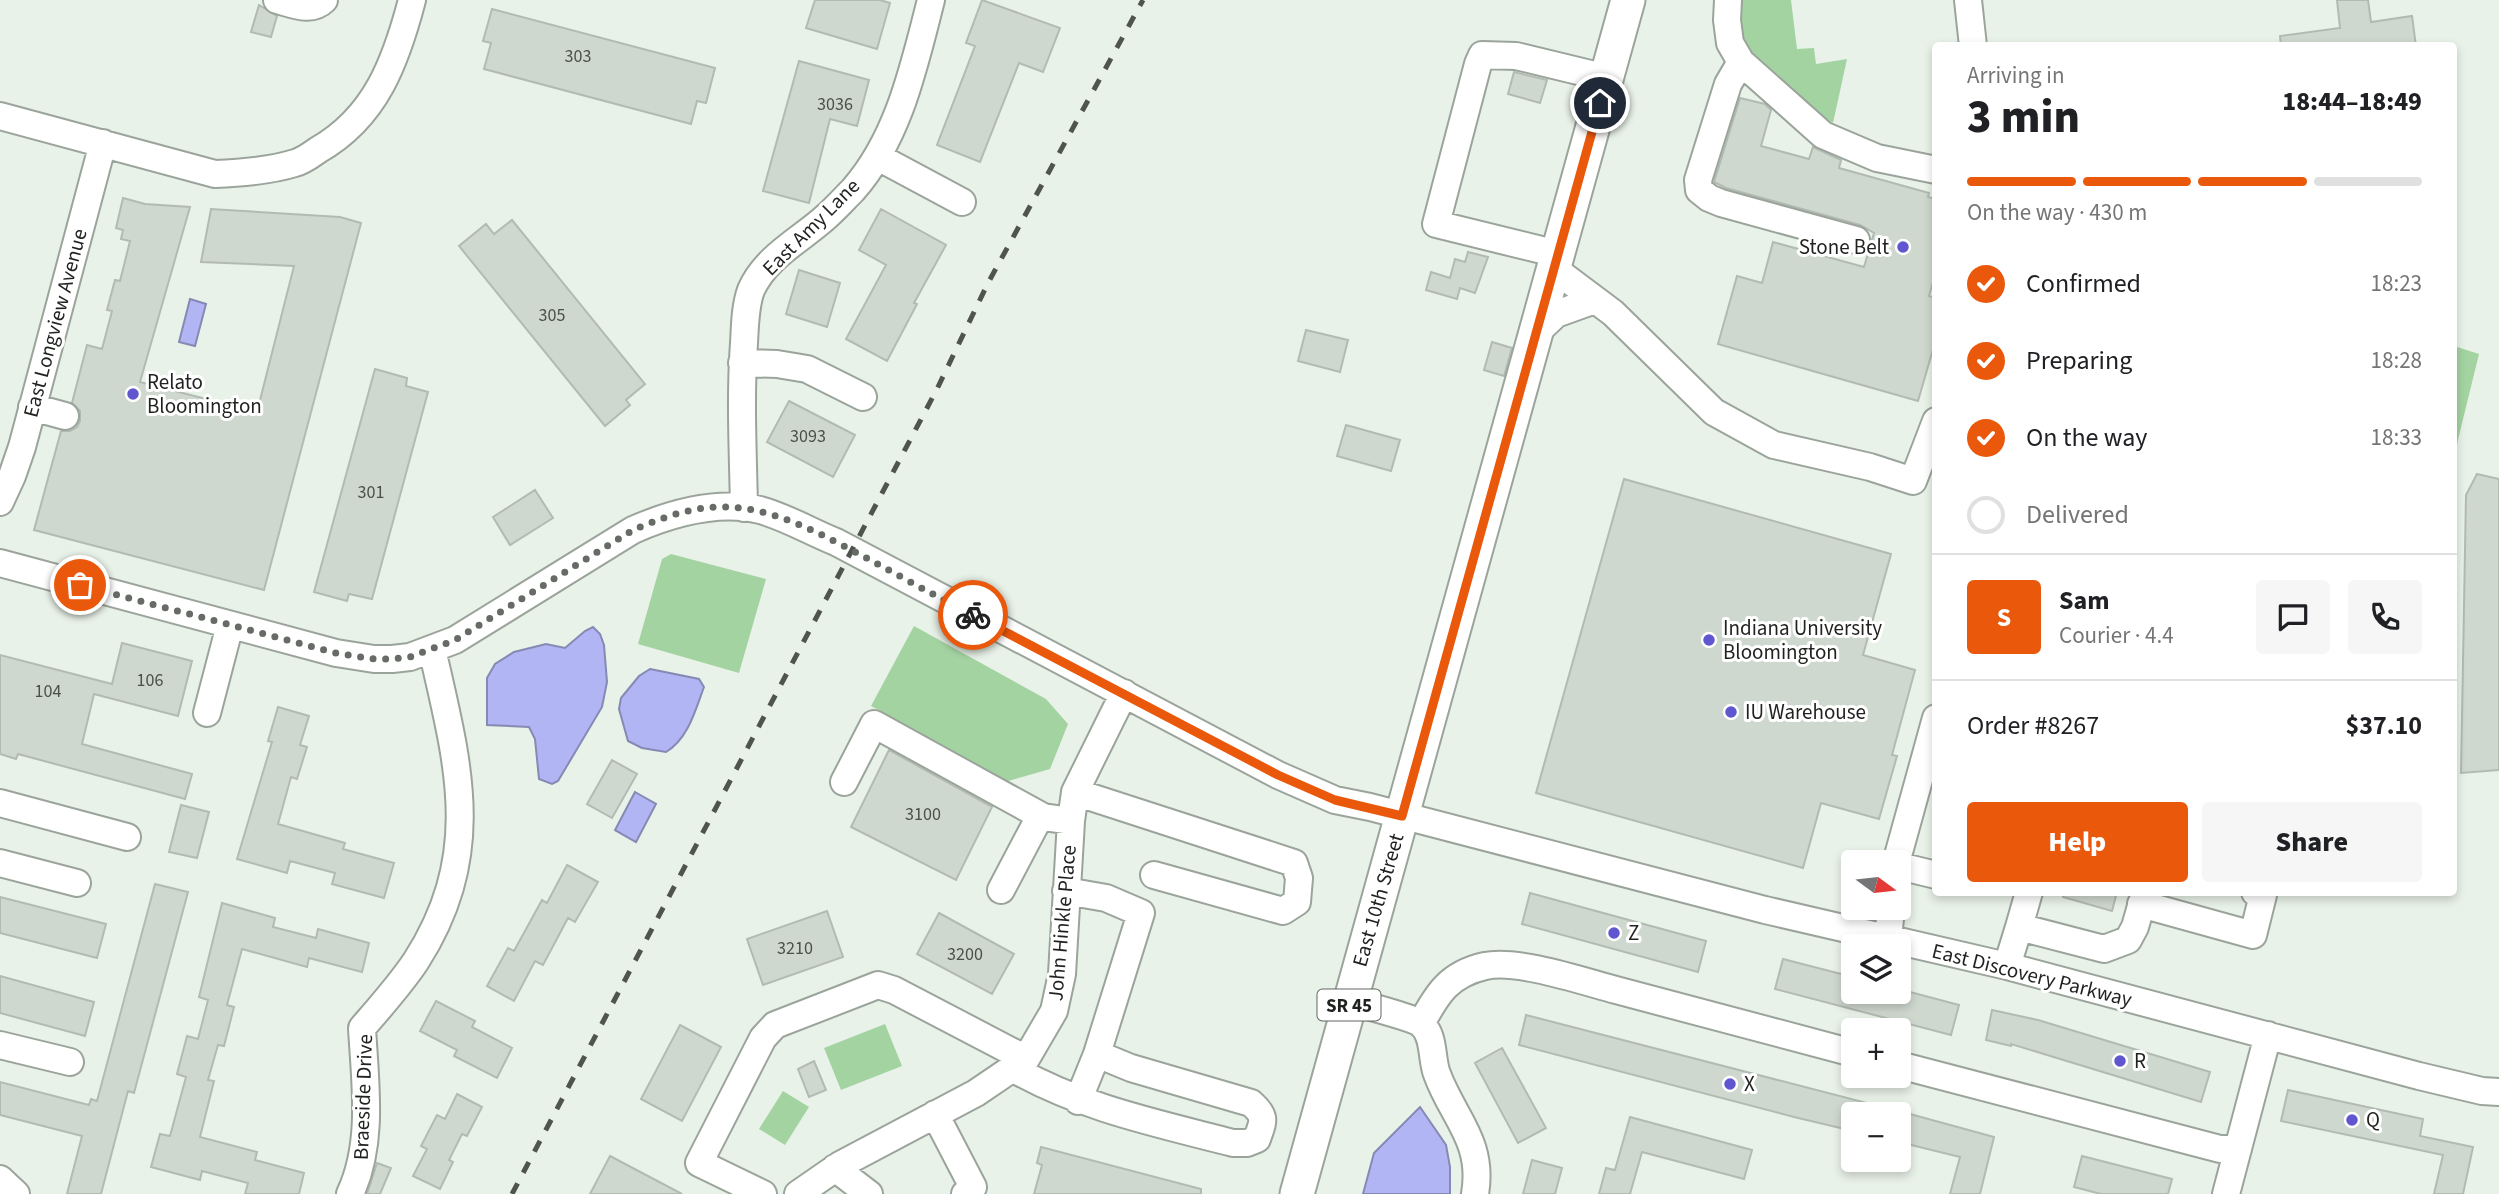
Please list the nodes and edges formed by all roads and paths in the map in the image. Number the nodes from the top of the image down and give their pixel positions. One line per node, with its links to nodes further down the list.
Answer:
1 (277, 0): 2 (street)
2 (324, 0)
3 (411, 0): 12 (street)
4 (931, 0): 13 (street, East Amy Lane)
5 (1629, 0): 10 (main road, East 10th Street / SR 45)
6 (1728, 0): 9 (street)
7 (1968, 0): 8 (street)
8 (1973, 42)
9 (1741, 62): 14 (street); 16 (street)
10 (1606, 78): 17 (main road, East 10th Street / SR 45); 17 (street)
11 (0, 116): 12 (street)
12 (103, 143): 22 (street, East Longview Avenue)
13 (878, 157): 15 (street); 20 (street, East Amy Lane)
14 (1932, 169)
15 (962, 202)
16 (1856, 240)
17 (1555, 261): 18 (street); 19 (main road, East 10th Street / SR 45)
18 (1595, 300): 19 (street); 24 (street)
19 (1535, 334): 37 (main road, East 10th Street / SR 45)
20 (743, 363): 21 (street); 26 (street, East Amy Lane)
21 (863, 397)
22 (32, 407): 23 (street); 25 (street, East Longview Avenue)
23 (65, 416)
24 (1932, 431)
25 (0, 502)
26 (744, 508): 29 (street, East Discovery Parkway); 30 (street, East Discovery Parkway)
27 (0, 563): 28 (street, East Discovery Parkway)
28 (230, 625): 29 (street, East Discovery Parkway); 31 (street)
29 (432, 649): 71 (street, Braeside Drive)
30 (1124, 693): 34 (street, John Hinkle Place); 37 (street, East Discovery Parkway)
31 (207, 713)
32 (1932, 733): 40 (street)
33 (844, 782): 36 (street)
34 (1075, 792): 38 (street, John Hinkle Place); 44 (street)
35 (0, 803): 39 (street)
36 (1040, 816): 38 (street); 46 (street)
37 (1402, 816): 52 (street, East Discovery Parkway); 55 (main road, East 10th Street / SR 45)
38 (1071, 821): 47 (street, John Hinkle Place)
39 (127, 838)
40 (1902, 850)
41 (0, 863): 45 (street)
42 (1911, 868): 43 (street)
43 (1932, 874)
44 (1154, 875)
45 (77, 883)
46 (1001, 890)
47 (1066, 891): 60 (street); 62 (street, John Hinkle Place)
48 (2028, 896): 51 (street)
49 (2259, 896): 50 (street)
50 (2143, 898): 51 (street)
51 (2019, 927): 54 (street)
52 (1867, 934)
53 (1911, 944): 54 (street, East Discovery Parkway)
54 (2007, 966): 57 (street, East Discovery Parkway)
55 (1350, 1000): 56 (street); 76 (main road, East 10th Street / SR 45)
56 (1421, 1024): 59 (street); 77 (street)
57 (2268, 1035): 64 (street, East Discovery Parkway); 67 (street)
58 (0, 1045): 61 (street)
59 (1841, 1051)
60 (1097, 1054): 65 (street); 65 (street)
61 (70, 1062)
62 (1019, 1064): 65 (street); 66 (street, John Hinkle Place); 72 (street)
63 (1911, 1068): 67 (street)
64 (2499, 1092)
65 (1077, 1101)
66 (935, 1114): 68 (street, John Hinkle Place); 75 (street)
67 (2238, 1149): 78 (street)
68 (835, 1168): 73 (street, John Hinkle Place); 74 (street)
69 (0, 1179): 70 (street)
70 (16, 1194)
71 (350, 1194)
72 (762, 1194)
73 (798, 1194)
74 (869, 1194)
75 (965, 1194)
76 (1297, 1194)
77 (1475, 1194)
78 (2226, 1194)

